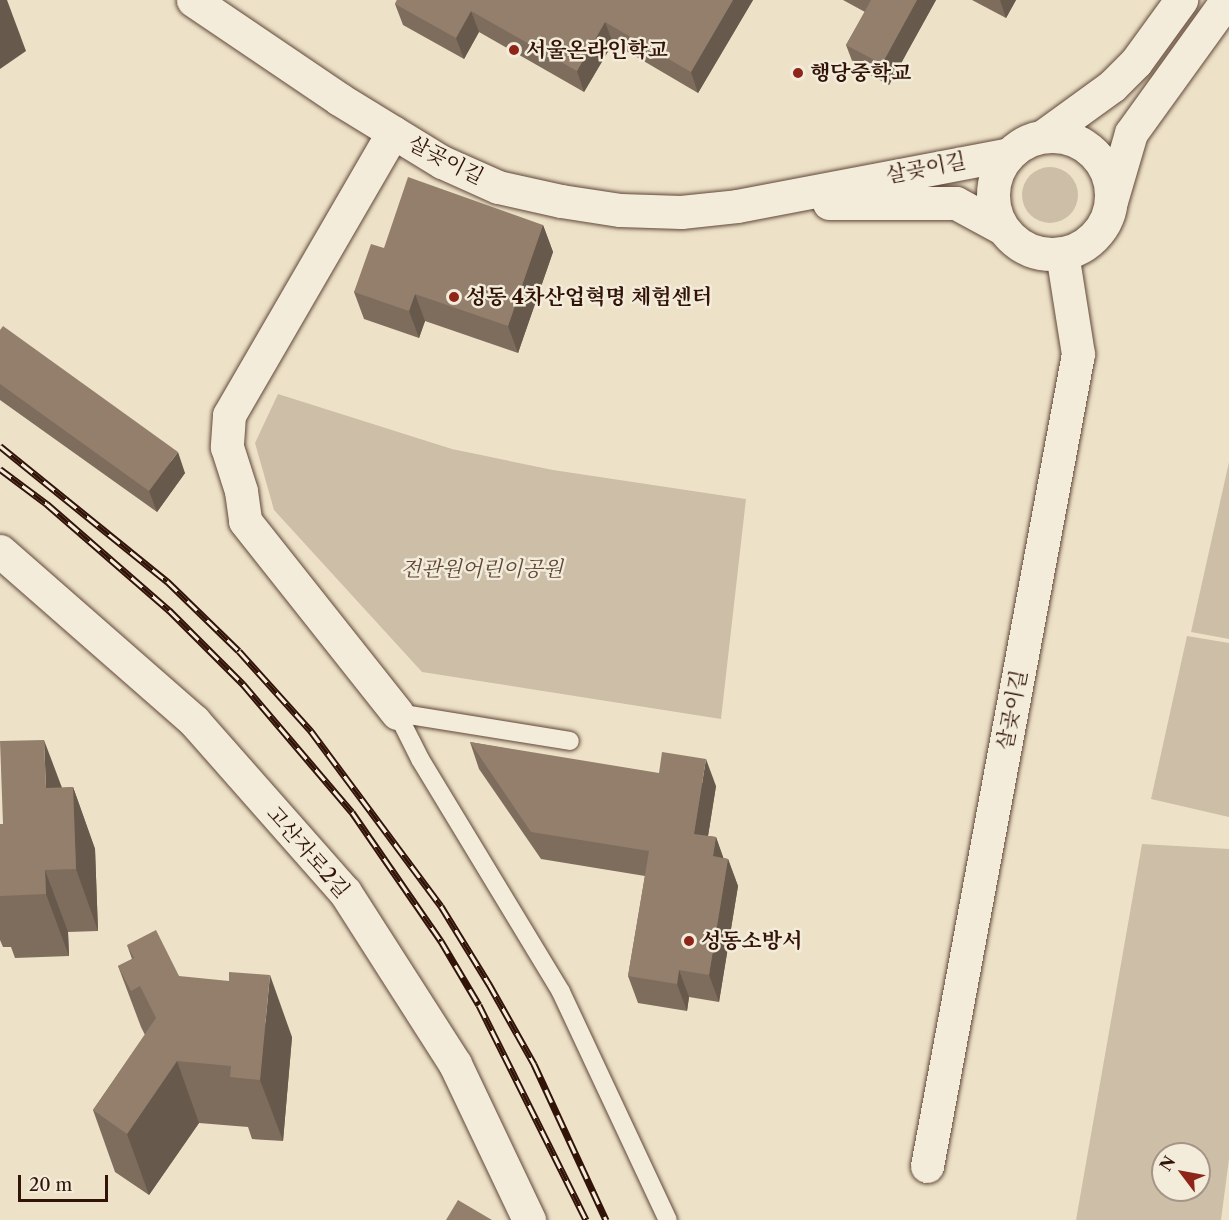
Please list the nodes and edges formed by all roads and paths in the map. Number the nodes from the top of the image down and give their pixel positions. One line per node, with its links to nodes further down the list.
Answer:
1 (193, 0): 4 (street, 살곶이길)
2 (1181, 0): 5 (street)
3 (1227, 0): 8 (street)
4 (393, 132): 7 (street, 살곶이길); 12 (street)
5 (1043, 136): 6 (street); 8 (street)
6 (1009, 154): 7 (street, 살곶이길); 9 (street)
7 (737, 206): 9 (street, 살곶이길)
8 (1109, 208): 10 (street)
9 (1002, 228): 10 (street)
10 (1062, 253): 14 (street, 살곶이길)
11 (0, 551): 15 (street, 고산자로2길)
12 (397, 713): 13 (lane); 16 (lane)
13 (570, 741)
14 (927, 1166)
15 (529, 1220)
16 (668, 1220)

